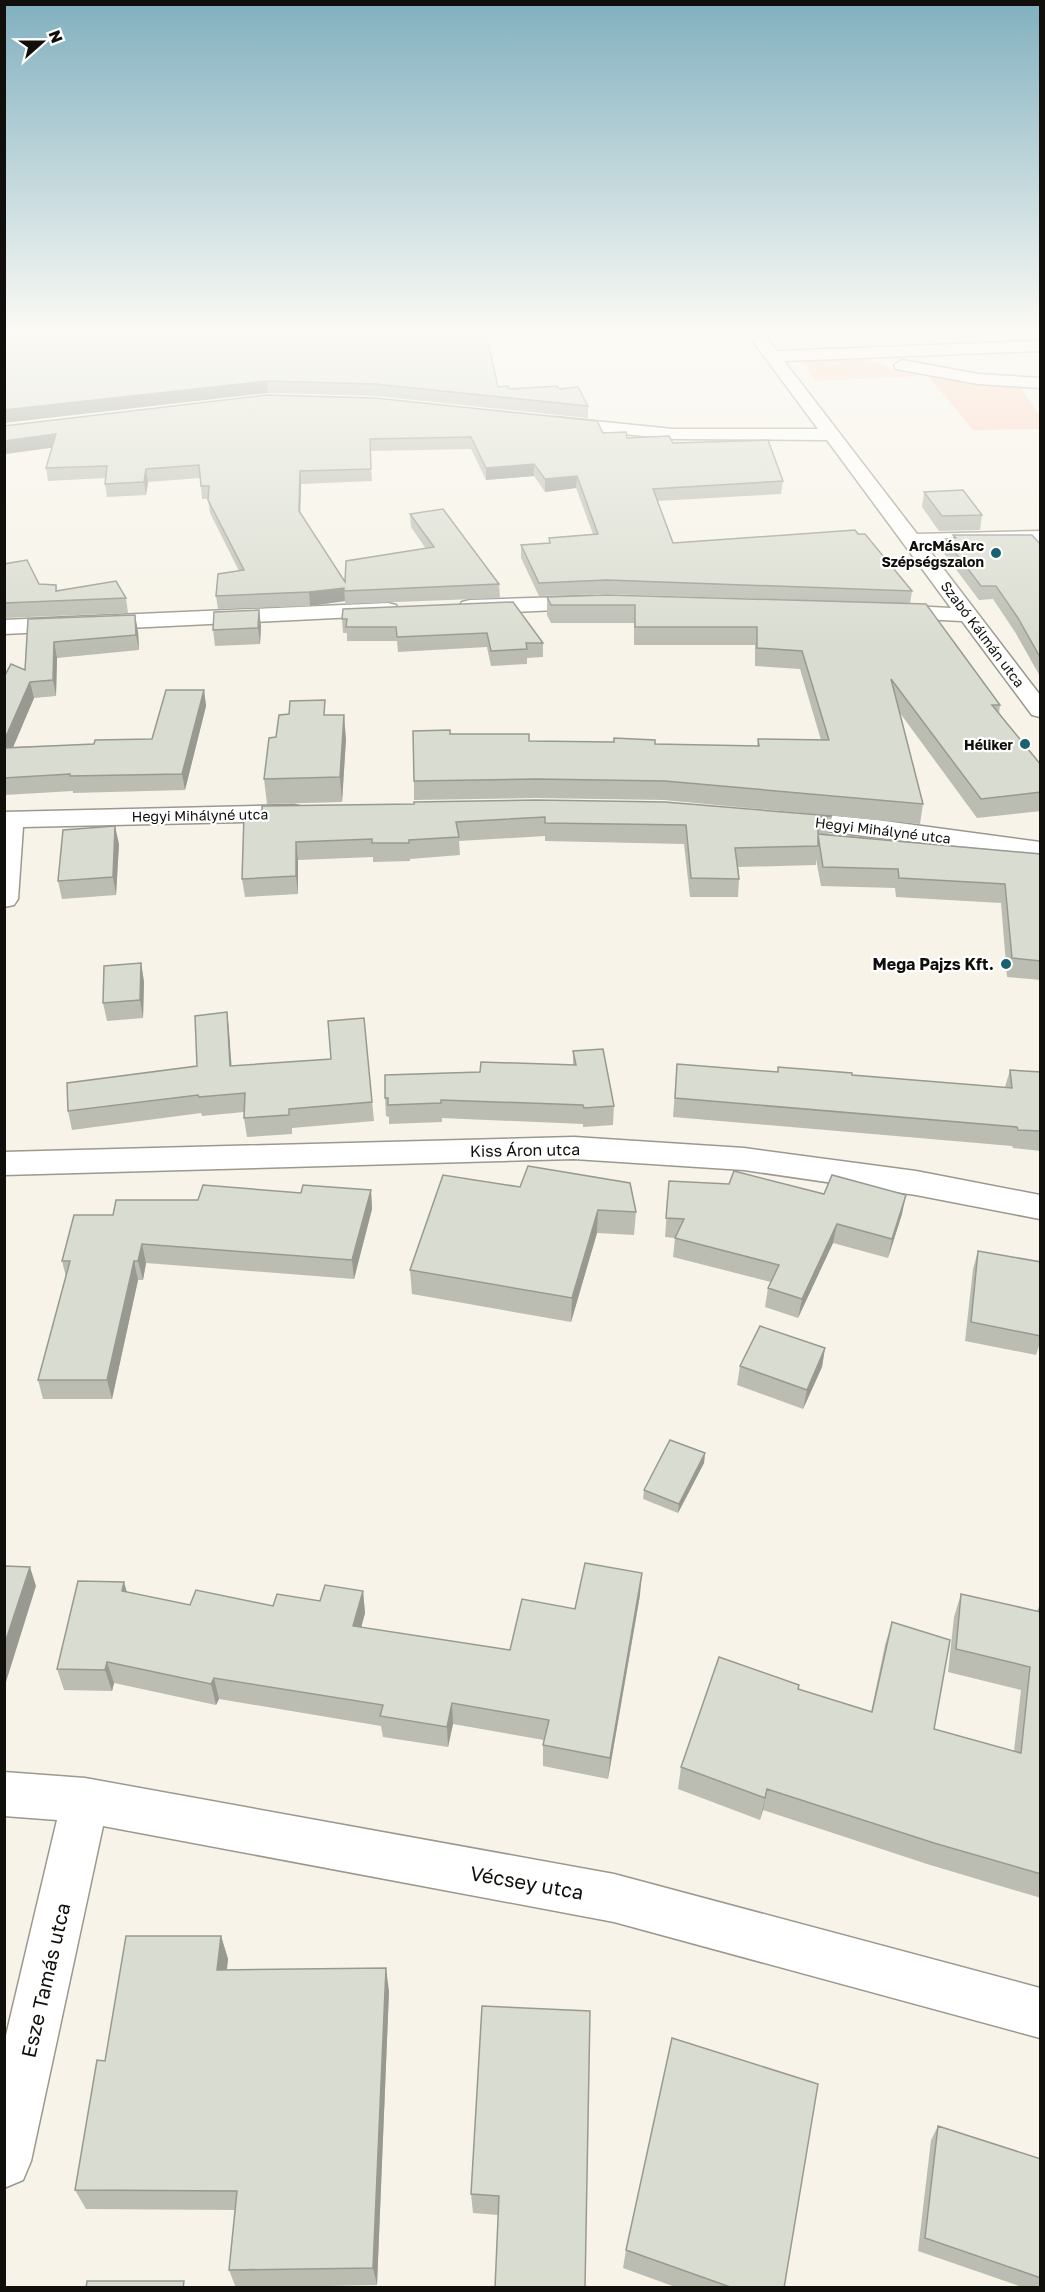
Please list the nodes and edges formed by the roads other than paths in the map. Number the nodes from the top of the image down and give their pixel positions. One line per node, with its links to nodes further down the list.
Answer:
1 (826, 435): 2 (street)
2 (832, 435): 4 (street, Szabó Kálmán utca)
3 (1041, 537): 4 (street)
4 (911, 540): 9 (street, Szabó Kálmán utca)
5 (616, 603): 6 (street)
6 (452, 608)
7 (408, 609): 10 (street)
8 (873, 612): 9 (street)
9 (968, 615): 11 (street, Szabó Kálmán utca)
10 (4, 627)
11 (1041, 710)
12 (323, 812): 14 (street, Hegyi Mihályné utca)
13 (763, 817): 15 (street, Hegyi Mihályné utca)
14 (7, 820): 16 (street)
15 (1041, 850)
16 (4, 899)
17 (4, 1164): 18 (street, Kiss Áron utca)
18 (1041, 1207)
19 (4, 1794): 20 (street, Vécsey utca)
20 (85, 1800): 21 (street, Vécsey utca); 22 (street, Esze Tamás utca)
21 (1041, 2013)
22 (4, 2161)

